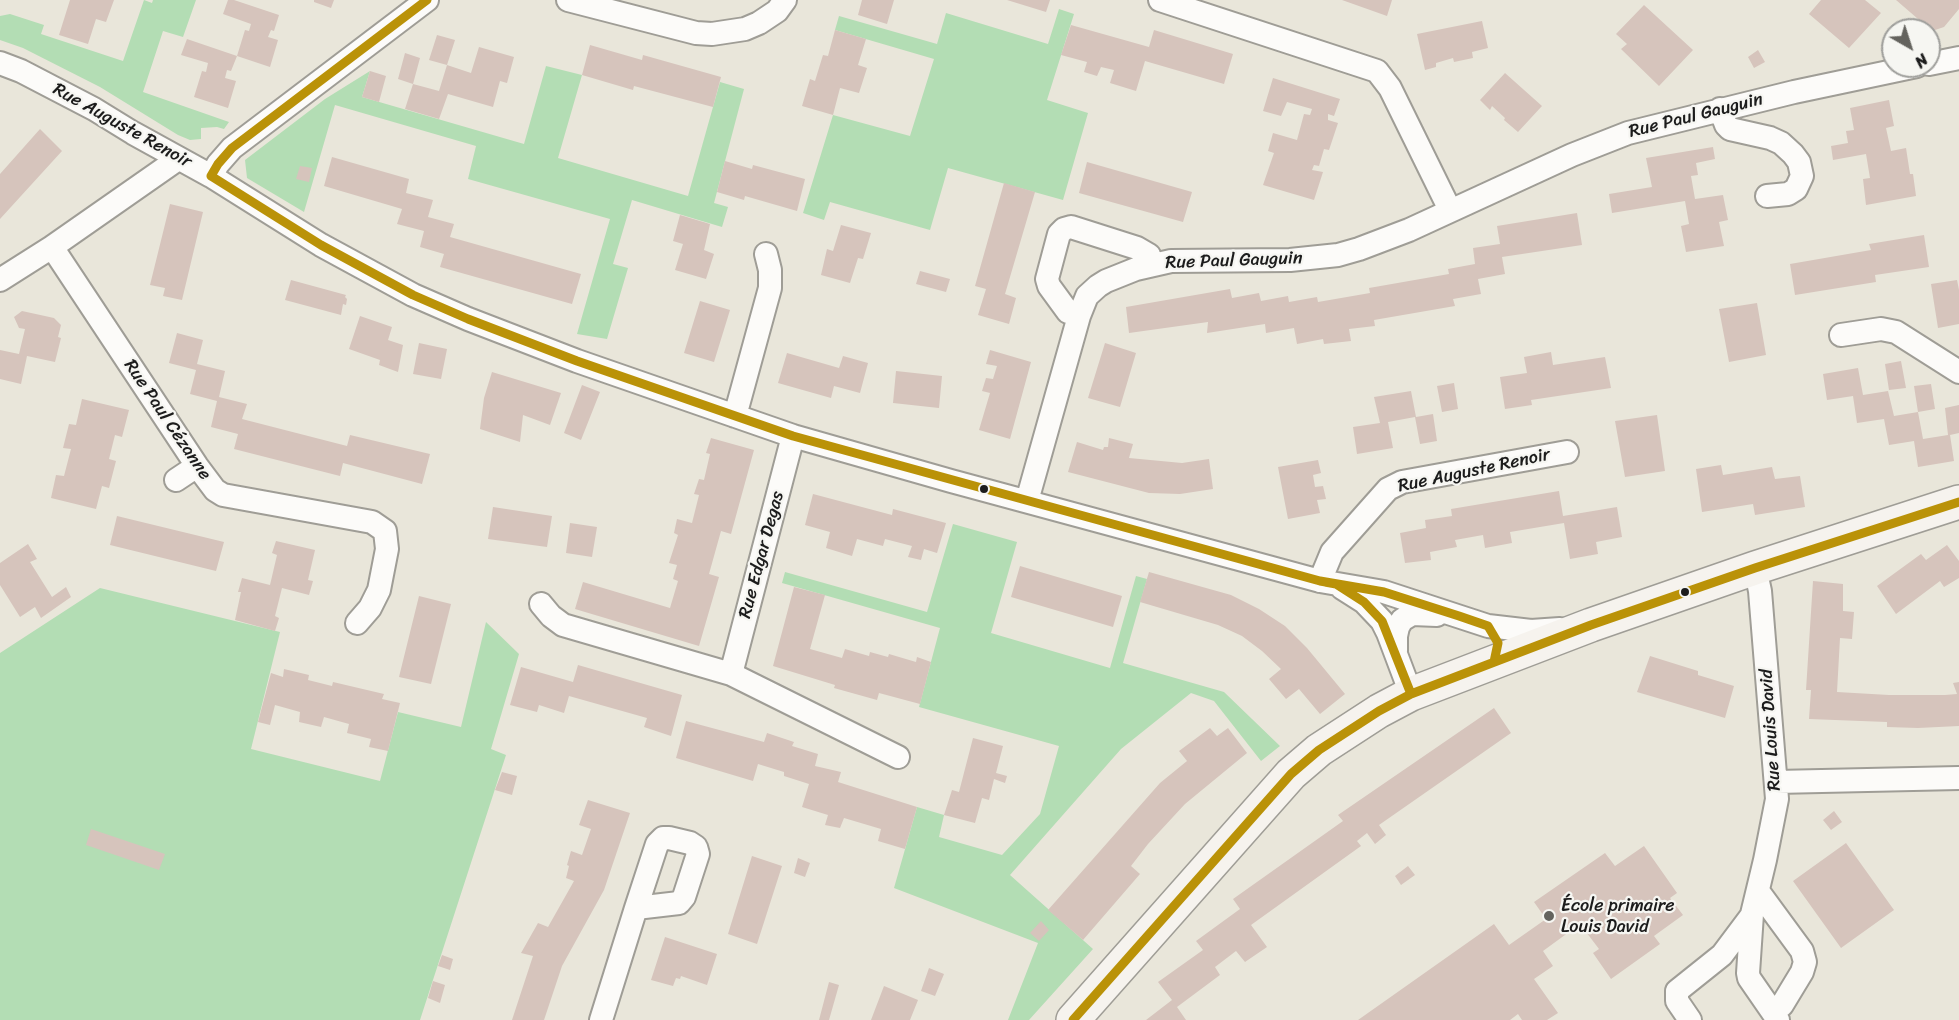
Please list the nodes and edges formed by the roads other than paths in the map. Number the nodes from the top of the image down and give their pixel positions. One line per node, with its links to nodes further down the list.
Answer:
1 (427, 0): 11 (street)
2 (568, 0): 3 (street)
3 (785, 0)
4 (1160, 0): 13 (street)
5 (1959, 58): 6 (street)
6 (1941, 62)
7 (0, 63): 10 (street, Rue Auguste Renoir)
8 (1881, 72): 9 (street, Rue Paul Gauguin)
9 (1720, 110): 12 (street); 13 (street, Rue Paul Gauguin)
10 (178, 159): 11 (street, Rue Auguste Renoir); 14 (street)
11 (211, 176): 21 (street, Rue Auguste Renoir)
12 (1767, 196)
13 (1450, 210): 16 (street, Rue Paul Gauguin)
14 (52, 247): 17 (street); 24 (street, Rue Paul Cézanne)
15 (766, 254): 21 (street)
16 (1151, 265): 18 (street, Rue Paul Gauguin); 18 (street)
17 (0, 280)
18 (1079, 315): 26 (street, Rue Paul Gauguin)
19 (1841, 335): 20 (street)
20 (1959, 372)
21 (735, 416): 22 (street, Rue Auguste Renoir)
22 (793, 436): 26 (street, Rue Auguste Renoir); 37 (street, Rue Edgar Degas)
23 (1567, 452): 29 (street, Rue Auguste Renoir)
24 (197, 466): 25 (street); 32 (street, Rue Paul Cézanne)
25 (176, 480)
26 (1027, 501): 29 (street, Rue Auguste Renoir)
27 (1959, 502): 28 (street)
28 (1755, 568): 33 (street); 41 (street, Rue Louis David)
29 (1328, 582): 31 (street); 35 (street)
30 (541, 604): 37 (street)
31 (1459, 616): 34 (street); 35 (street)
32 (357, 623)
33 (1591, 625): 34 (street); 36 (street)
34 (1488, 626): 36 (street)
35 (1396, 654): 38 (street)
36 (1494, 662): 38 (street)
37 (731, 674): 39 (street)
38 (1411, 694): 47 (street)
39 (898, 757)
40 (1959, 778): 41 (street)
41 (1776, 782): 42 (street, Rue Louis David)
42 (1758, 891): 44 (street, Rue Louis David); 45 (street, Rue Louis David)
43 (636, 908): 46 (street)
44 (1752, 914): 45 (street, Rue Louis David); 48 (street, Rue Louis David)
45 (1775, 1016)
46 (601, 1020)
47 (1073, 1020)
48 (1690, 1020)

